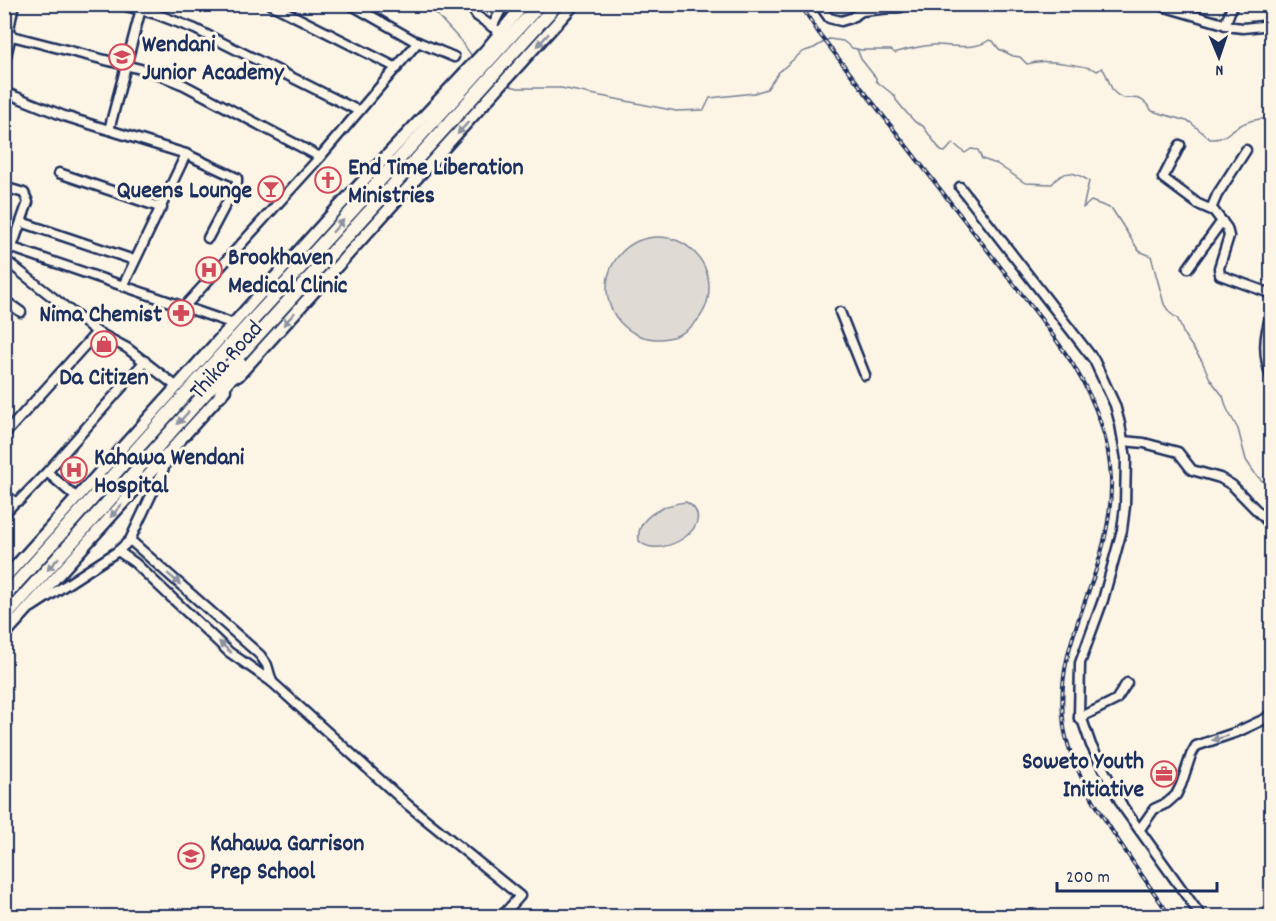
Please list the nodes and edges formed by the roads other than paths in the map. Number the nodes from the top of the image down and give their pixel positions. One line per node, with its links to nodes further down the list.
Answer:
1 (14, 4): 19 (street)
2 (118, 4): 15 (street)
3 (270, 4): 26 (street)
4 (350, 4): 20 (street)
5 (469, 4): 18 (street)
6 (504, 4): 18 (street)
7 (524, 4): 18 (main road, Thika Road)
8 (540, 4): 21 (highway, Thika Road)
9 (557, 4): 27 (highway, Thika Road)
10 (574, 4): 27 (main road, Thika Road, one-way to 27)
11 (819, 4): 12 (street)
12 (907, 4)
13 (1155, 4): 16 (street)
14 (1233, 4): 16 (street)
15 (141, 7): 23 (street); 29 (street)
16 (1225, 25): 17 (street)
17 (1272, 25)
18 (496, 30): 21 (main road, Thika Road)
19 (8, 34): 23 (street); 24 (street)
20 (418, 42): 22 (street); 26 (street)
21 (488, 54): 25 (highway, Thika Road)
22 (454, 57)
23 (126, 64): 30 (street); 34 (street)
24 (4, 65)
25 (476, 67): 54 (main road, Thika Road); 75 (highway, Thika Road, one-way to 25)
26 (397, 68): 29 (street)
27 (506, 71): 57 (highway, Thika Road); 62 (main road, Thika Road, one-way to 62)
28 (4, 92): 30 (street)
29 (359, 111): 34 (street)
30 (109, 130): 33 (street)
31 (1180, 145): 39 (street)
32 (1246, 150): 39 (street)
33 (186, 154): 38 (street); 42 (street)
34 (320, 157): 50 (street)
35 (59, 173): 38 (street)
36 (4, 187): 41 (street)
37 (960, 187): 64 (street)
38 (162, 208): 45 (street)
39 (1211, 209): 40 (street)
40 (1222, 220): 46 (street); 48 (street)
41 (21, 222): 43 (street); 45 (street)
42 (208, 238)
43 (8, 246): 47 (street)
44 (4, 259): 56 (street)
45 (134, 260): 47 (street)
46 (1188, 268)
47 (123, 286): 50 (street)
48 (1272, 294)
49 (4, 300): 52 (street)
50 (185, 306): 54 (street)
51 (1272, 311): 55 (street)
52 (21, 312)
53 (840, 312): 59 (street)
54 (234, 324): 61 (main road, Thika Road)
55 (1270, 326): 60 (street)
56 (97, 332): 58 (street); 63 (street)
57 (253, 340): 62 (highway); 77 (highway, Thika Road, one-way to 77)
58 (146, 361): 61 (street); 66 (street)
59 (865, 375)
60 (1272, 379)
61 (177, 387): 68 (main road, Thika Road)
62 (221, 394): 65 (main road, Thika Road)
63 (4, 435)
64 (1123, 441): 71 (street); 82 (street)
65 (174, 447): 72 (street); 76 (main road, Thika Road, one-way to 76)
66 (47, 472): 68 (street); 69 (street)
67 (4, 494): 69 (street)
68 (77, 498): 74 (main road, Thika Road)
69 (15, 502): 70 (street)
70 (4, 514)
71 (1272, 526)
72 (130, 540): 73 (street); 79 (street, one-way to 79)
73 (118, 551): 76 (street); 79 (street, one-way to 73)
74 (4, 579)
75 (4, 597)
76 (24, 613): 78 (main road, Thika Road)
77 (4, 618)
78 (4, 635)
79 (272, 682): 84 (street)
80 (1127, 683): 82 (street)
81 (1272, 713): 83 (street, one-way to 83)
82 (1078, 718): 83 (street)
83 (1140, 828): 85 (street)
84 (502, 916)
85 (1201, 916)

